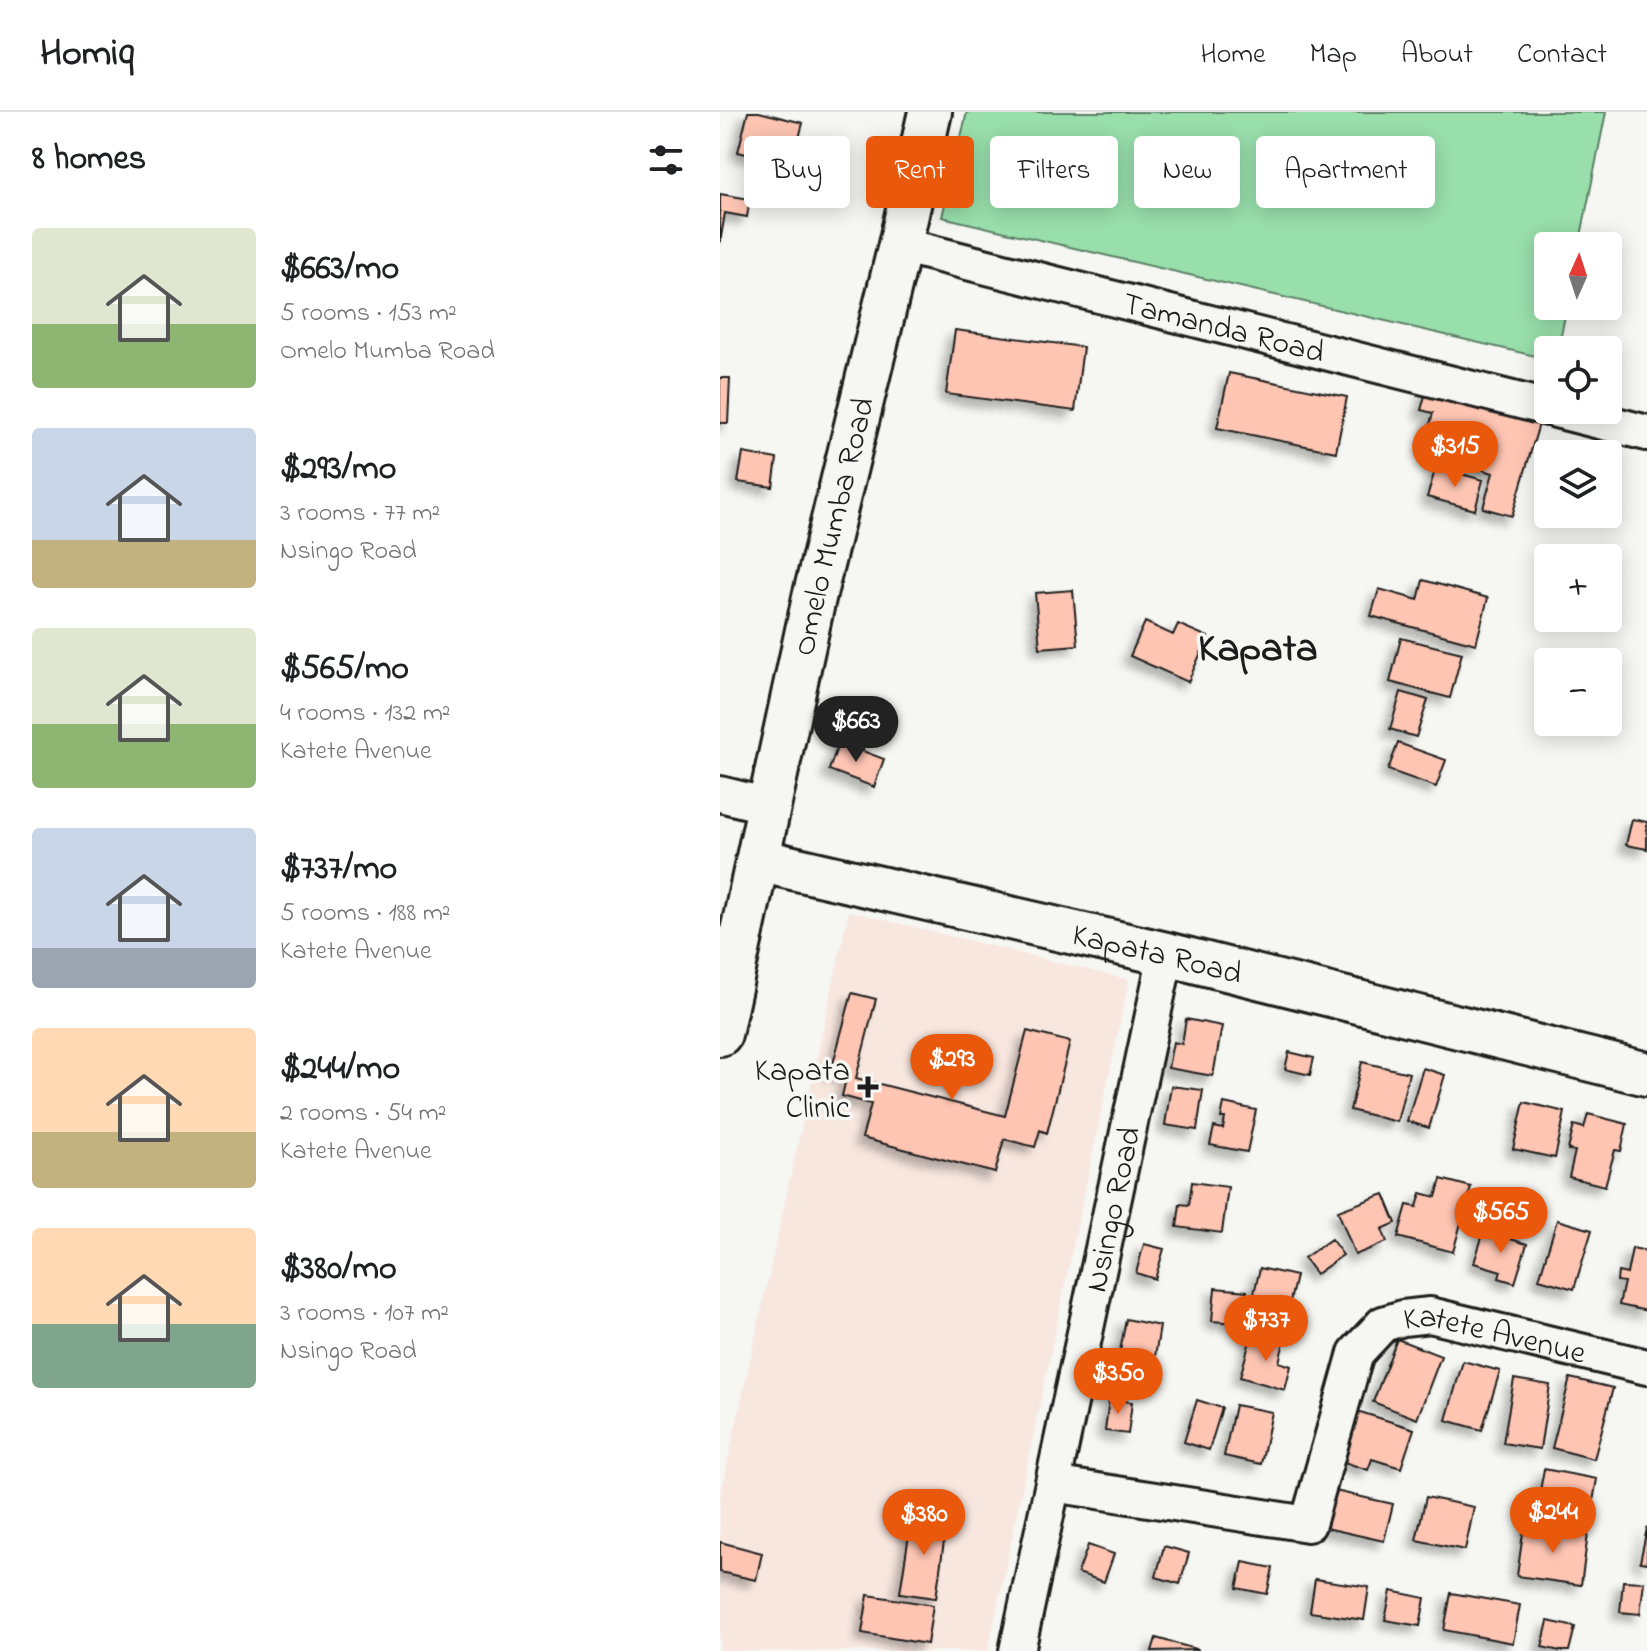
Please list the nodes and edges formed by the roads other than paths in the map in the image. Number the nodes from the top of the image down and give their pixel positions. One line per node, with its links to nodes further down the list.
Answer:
1 (930, 112): 2 (street, Omelo Mumba Road)
2 (900, 245): 3 (street, Tamanda Road); 7 (street, Omelo Mumba Road)
3 (1534, 404)
4 (1611, 424): 5 (street)
5 (1647, 433)
6 (720, 794): 7 (street)
7 (769, 806): 8 (street, Omelo Mumba Road)
8 (758, 860): 9 (street, Kapata Road); 10 (street, Omelo Mumba Road)
9 (1166, 954): 11 (street, Kapata Road); 13 (street, Nsingo Road)
10 (720, 1034)
11 (1647, 1074)
12 (1647, 1367): 13 (street, Katete Avenue)
13 (1053, 1484): 14 (street, Nsingo Road)
14 (1017, 1651)

